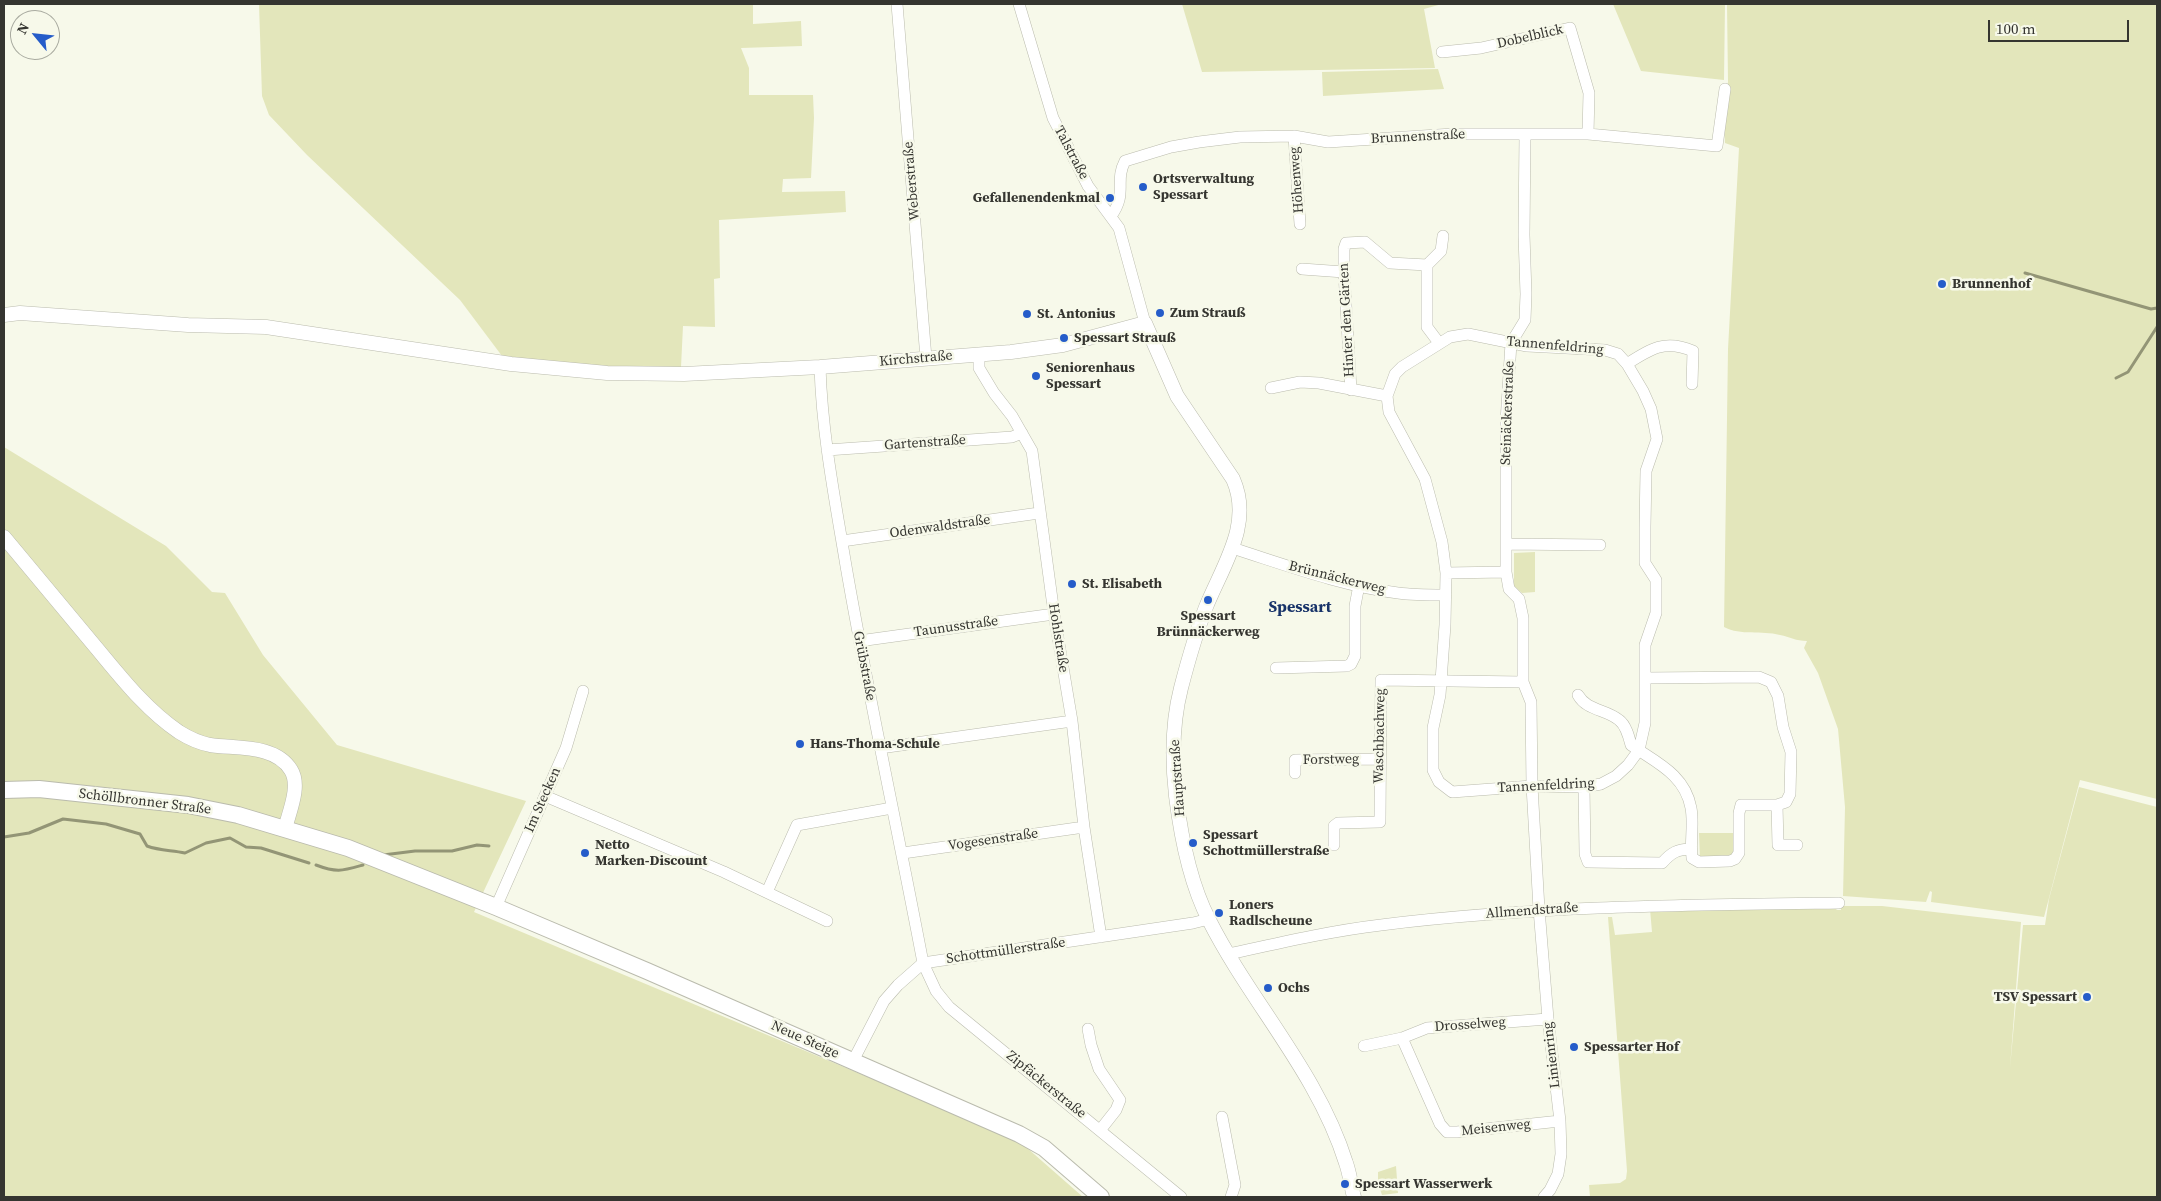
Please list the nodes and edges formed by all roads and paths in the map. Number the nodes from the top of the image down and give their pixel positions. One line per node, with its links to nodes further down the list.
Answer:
1 (897, 4): 19 (street, Weberstraße)
2 (1019, 4): 8 (street, Talstraße)
3 (1442, 52): 5 (street, Dobelblick)
4 (1725, 89): 5 (street, Brunnenstraße)
5 (1588, 134): 6 (street, Brunnenstraße)
6 (1525, 135): 7 (street, Brunnenstraße); 17 (street, Steinäckerstraße)
7 (1294, 136): 8 (street, Brunnenstraße); 9 (street, Höhenweg)
8 (1111, 216): 15 (street, Talstraße)
9 (1300, 224)
10 (1442, 236): 11 (street)
11 (1427, 265): 13 (street, Hinter den Gärten); 16 (street)
12 (1302, 269): 13 (street)
13 (1344, 272): 24 (street, Hinter den Gärten)
14 (4, 315): 21 (street, Kirchstraße)
15 (1145, 323): 18 (street, Kirchstraße); 33 (street, Hauptstraße)
16 (1439, 343): 17 (street, Tannenfeldring); 25 (street, Tannenfeldring)
17 (1511, 343): 20 (street, Tannenfeldring); 31 (street, Steinäckerstraße)
18 (979, 354): 19 (street, Kirchstraße); 26 (street, Hohlstraße)
19 (926, 358): 21 (street, Kirchstraße)
20 (1627, 364): 22 (street); 41 (street, Tannenfeldring)
21 (820, 367): 27 (street, Grübstraße)
22 (1692, 384)
23 (1271, 388): 24 (street, Hinter den Gärten)
24 (1351, 390): 25 (street, Hinter den Gärten)
25 (1387, 396): 35 (street, Tannenfeldring)
26 (1022, 433): 27 (street, Gartenstraße); 28 (street, Hohlstraße)
27 (827, 450): 30 (street, Grübstraße)
28 (1039, 514): 30 (street, Odenwaldstraße); 38 (street, Hohlstraße)
29 (4, 537): 58 (street)
30 (842, 541): 39 (street, Grübstraße)
31 (1507, 544): 32 (street); 34 (street, Steinäckerstraße)
32 (1600, 545)
33 (1232, 548): 36 (street, Brünnäckerweg); 67 (street, Hauptstraße)
34 (1506, 572): 35 (street); 43 (street, Steinäckerstraße)
35 (1446, 573): 37 (street, Tannenfeldring)
36 (1359, 586): 37 (street, Brünnäckerweg); 40 (street)
37 (1444, 595): 42 (street, Tannenfeldring)
38 (1054, 614): 39 (street, Taunusstraße); 46 (street, Hohlstraße)
39 (859, 641): 47 (street, Grübstraße)
40 (1276, 668)
41 (1645, 678): 48 (street, Tannenfeldring); 55 (street)
42 (1441, 681): 43 (street); 49 (street, Waschbachweg); 51 (street, Tannenfeldring)
43 (1522, 682): 51 (street, Steinäckerstraße)
44 (583, 691): 54 (street, Im Stecken)
45 (1578, 695): 48 (street)
46 (1072, 721): 47 (street); 57 (street, Hohlstraße)
47 (880, 748): 56 (street, Grübstraße)
48 (1639, 750): 52 (street, Tannenfeldring); 61 (street)
49 (1379, 759): 50 (street, Forstweg); 60 (street, Waschbachweg)
50 (1295, 773)
51 (1532, 786): 52 (street, Tannenfeldring); 66 (street, Steinäckerstraße)
52 (1584, 787): 61 (street)
53 (4, 790): 58 (main road, Schöllbronner Straße)
54 (545, 796): 63 (street); 65 (street, Im Stecken)
55 (1777, 805): 59 (street); 61 (street)
56 (892, 808): 62 (street, Grübstraße); 63 (street)
57 (1084, 827): 62 (street, Vogesenstraße); 69 (street, Hohlstraße)
58 (285, 829): 65 (main road, Schöllbronner Straße)
59 (1797, 844)
60 (1334, 845)
61 (1691, 850)
62 (903, 853): 71 (street, Grübstraße)
63 (767, 892): 68 (street)
64 (1839, 904): 66 (street, Allmendstraße)
65 (496, 907): 76 (main road, Neue Steige)
66 (1539, 910): 70 (street, Allmendstraße); 72 (street, Linienring)
67 (1208, 919): 69 (street, Schottmüllerstraße); 70 (street, Hauptstraße)
68 (826, 922)
69 (1101, 937): 71 (street, Schottmüllerstraße)
70 (1229, 954): 83 (street, Hauptstraße)
71 (923, 963): 76 (street); 79 (street, Zipfäckerstraße)
72 (1548, 1019): 74 (street, Drosselweg); 78 (street, Linienring)
73 (1088, 1029): 79 (street)
74 (1402, 1038): 75 (street, Drosselweg); 78 (street, Meisenweg)
75 (1364, 1046)
76 (854, 1061): 80 (main road, Neue Steige)
77 (1222, 1117): 82 (street)
78 (1560, 1121): 84 (street, Linienring)
79 (1101, 1130): 81 (street, Zipfäckerstraße)
80 (1101, 1197)
81 (1181, 1197)
82 (1232, 1197)
83 (1354, 1197)
84 (1544, 1197)

